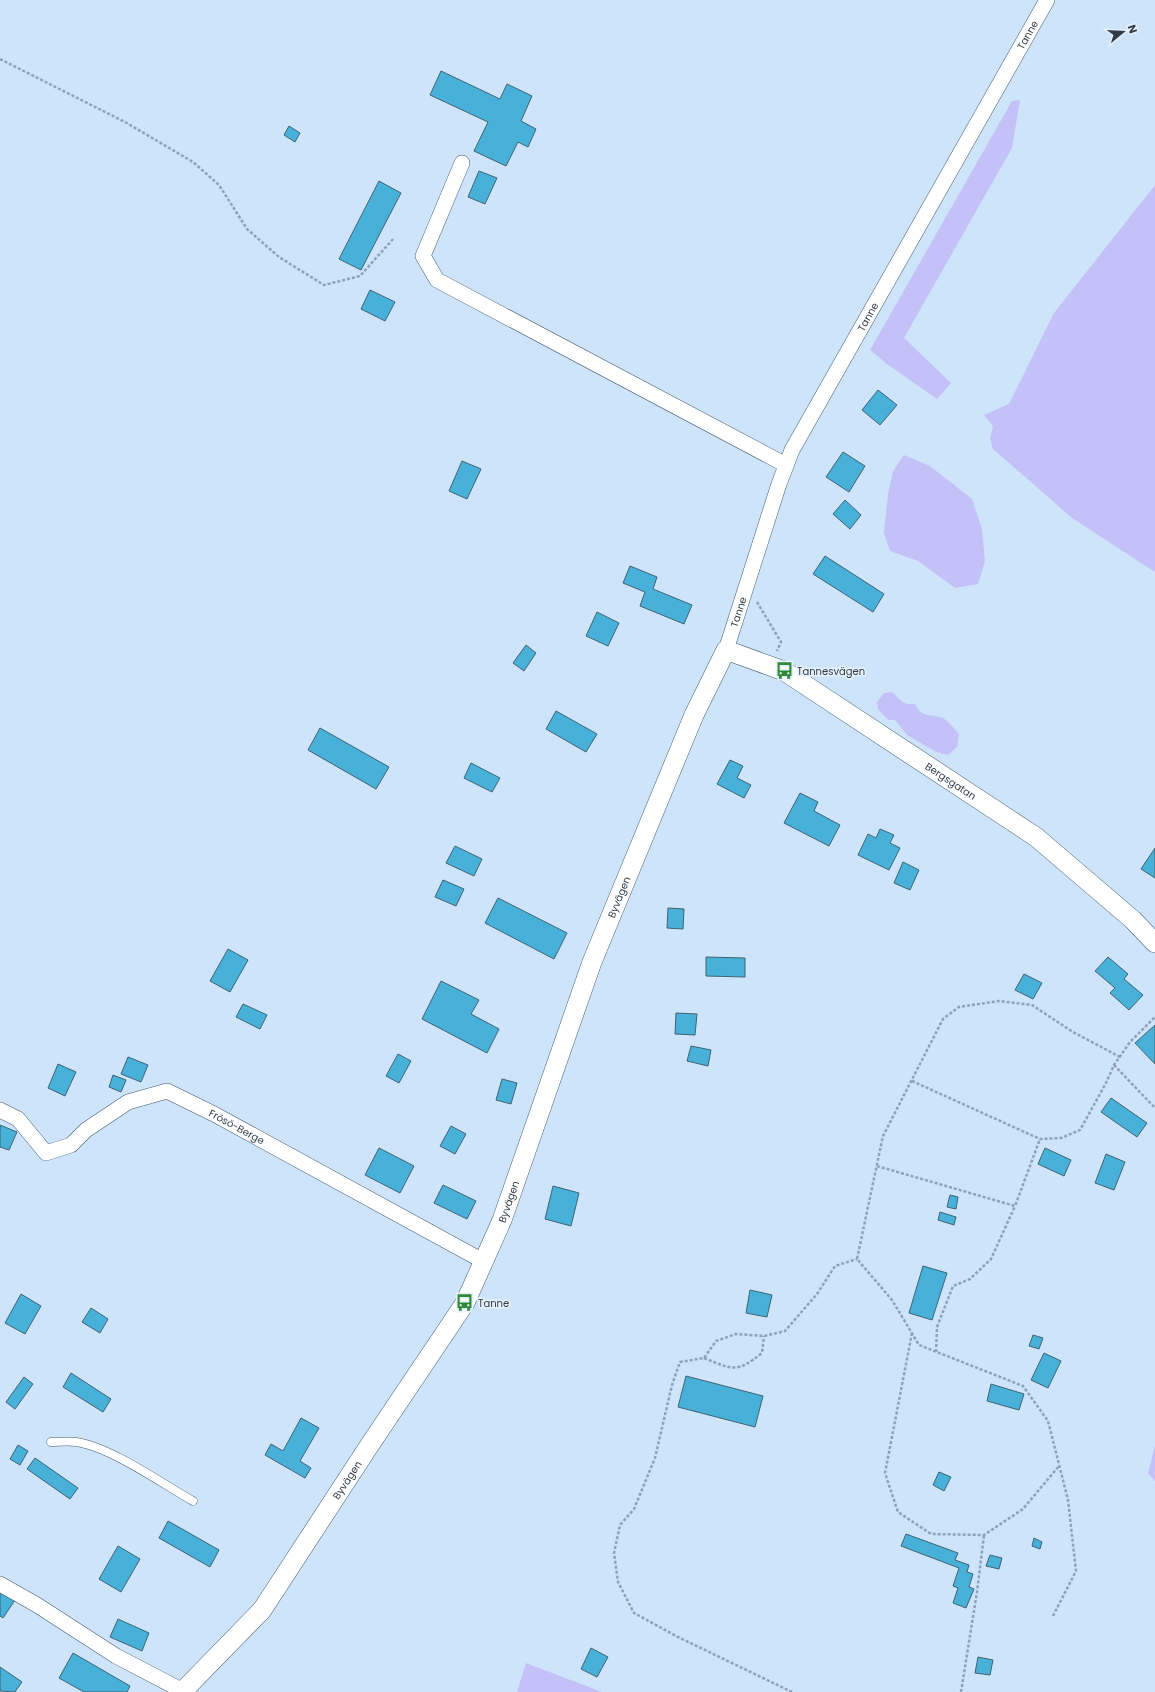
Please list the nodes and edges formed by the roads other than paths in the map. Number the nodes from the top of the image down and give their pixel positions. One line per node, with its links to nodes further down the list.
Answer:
1 (1047, 0): 3 (street, Tanne)
2 (462, 163): 3 (street)
3 (786, 465): 4 (street, Tanne)
4 (726, 650): 5 (street, Bergsgatan); 7 (street, Byvägen)
5 (1155, 943)
6 (0, 1110): 7 (street, Frösö-Berge)
7 (483, 1261): 11 (street, Byvägen)
8 (51, 1442): 9 (lane)
9 (193, 1501)
10 (0, 1584): 11 (street)
11 (183, 1692)

